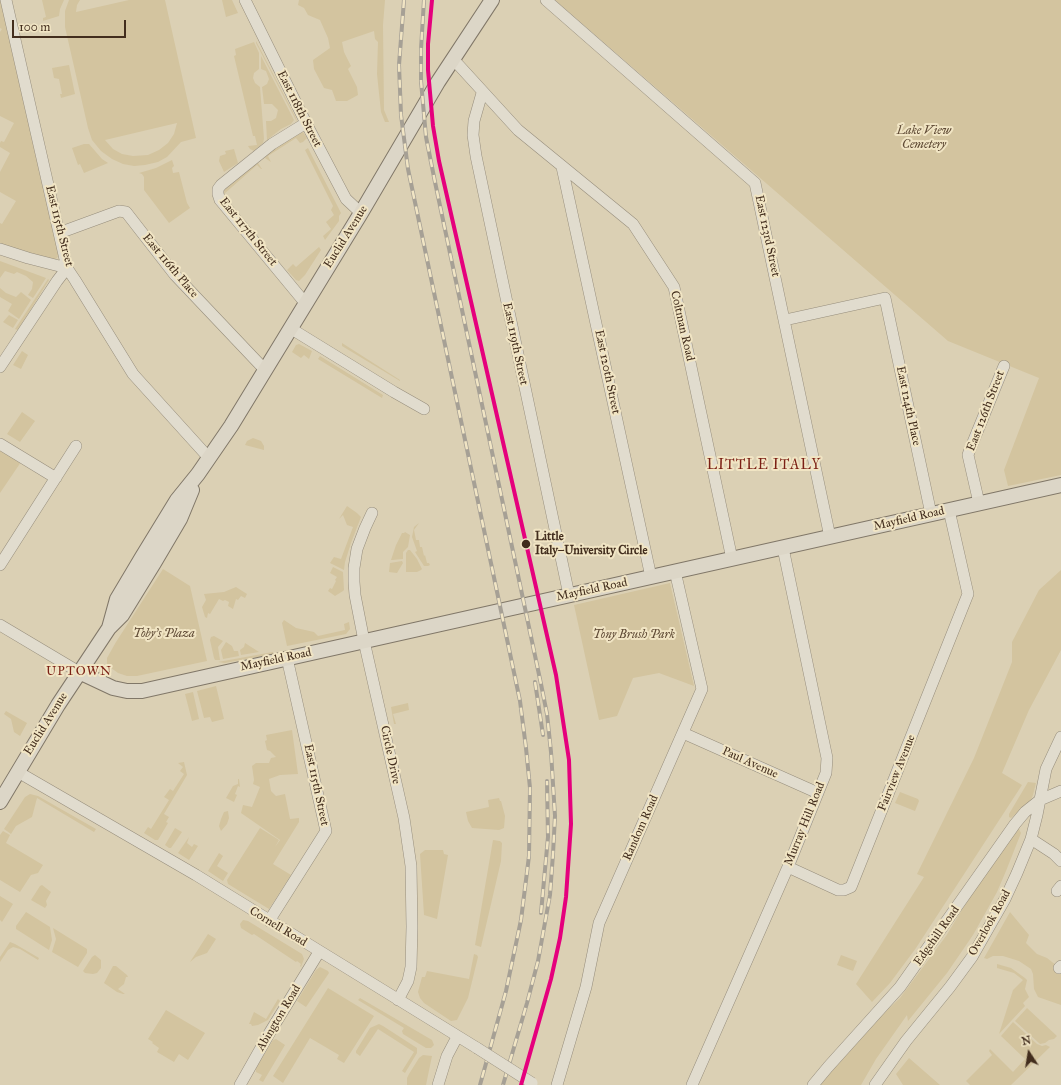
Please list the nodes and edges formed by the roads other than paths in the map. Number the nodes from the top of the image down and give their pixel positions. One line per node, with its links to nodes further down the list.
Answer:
1 (6, 0): 10 (street, East 115th Street)
2 (245, 0): 7 (street, East 118th Street)
3 (492, 0): 5 (main road, Euclid Avenue)
4 (546, 0): 14 (street, East 123rd Street)
5 (454, 60): 6 (street, Coltman Road); 9 (main road, Euclid Avenue)
6 (482, 93): 8 (street, Coltman Road); 35 (street, East 119th Street)
7 (306, 123): 9 (street, East 118th Street); 13 (street, East 117th Street)
8 (562, 168): 31 (street, Coltman Road); 34 (street, East 120th Street)
9 (361, 213): 13 (main road, Euclid Avenue)
10 (59, 233): 12 (street, East 115th Street); 18 (street, East 116th Place)
11 (0, 248): 12 (street)
12 (67, 268): 17 (street); 22 (street, East 115th Street)
13 (306, 304): 15 (main road, Euclid Avenue)
14 (785, 320): 28 (street, East 124th Place); 29 (street, East 123rd Street)
15 (290, 328): 18 (main road, Euclid Avenue); 19 (street)
16 (1004, 366): 25 (street, East 126th Street)
17 (0, 367)
18 (266, 370): 22 (main road, Euclid Avenue)
19 (424, 409)
20 (0, 444): 23 (street)
21 (76, 446): 23 (street)
22 (209, 458): 39 (main road, Euclid Avenue)
23 (56, 478): 32 (street)
24 (1061, 485): 25 (main road, Mayfield Road)
25 (979, 504): 26 (main road, Mayfield Road)
26 (949, 510): 28 (main road, Mayfield Road); 49 (street, Fairview Avenue)
27 (372, 513): 37 (street, Circle Drive)
28 (931, 514): 29 (main road, Mayfield Road)
29 (830, 537): 30 (main road, Mayfield Road)
30 (783, 548): 31 (main road, Mayfield Road); 44 (street, Murray Hill Road)
31 (732, 559): 33 (main road, Mayfield Road)
32 (0, 565)
33 (675, 571): 34 (main road, Mayfield Road); 40 (street, Random Road)
34 (651, 577): 35 (main road, Mayfield Road)
35 (569, 595): 37 (main road, Mayfield Road)
36 (0, 624): 39 (street)
37 (364, 641): 38 (main road, Mayfield Road); 52 (street, Circle Drive)
38 (287, 658): 39 (main road, Mayfield Road); 50 (street, East 115th Street)
39 (79, 672): 42 (main road, Euclid Avenue)
40 (682, 733): 44 (street, Paul Avenue); 57 (street, Random Road)
41 (1061, 737): 45 (street, Overlook Road)
42 (18, 772): 46 (main road, Euclid Avenue); 50 (street, Cornell Road)
43 (1061, 792): 45 (street, Edgehill Road)
44 (818, 793): 49 (street, Murray Hill Road)
45 (1040, 800): 47 (street, Overlook Road); 59 (street, Edgehill Road)
46 (0, 802)
47 (1030, 839): 48 (street); 60 (street, Overlook Road)
48 (1061, 861)
49 (788, 868): 58 (street, Murray Hill Road)
50 (269, 921): 51 (street, Cornell Road)
51 (319, 952): 52 (street, Cornell Road); 54 (street, Abington Road)
52 (398, 1000): 53 (street, Cornell Road)
53 (457, 1037): 55 (street); 56 (street, Cornell Road, bridge)
54 (240, 1085)
55 (438, 1085)
56 (535, 1085)
57 (556, 1085)
58 (692, 1085)
59 (813, 1085)
60 (874, 1085)

